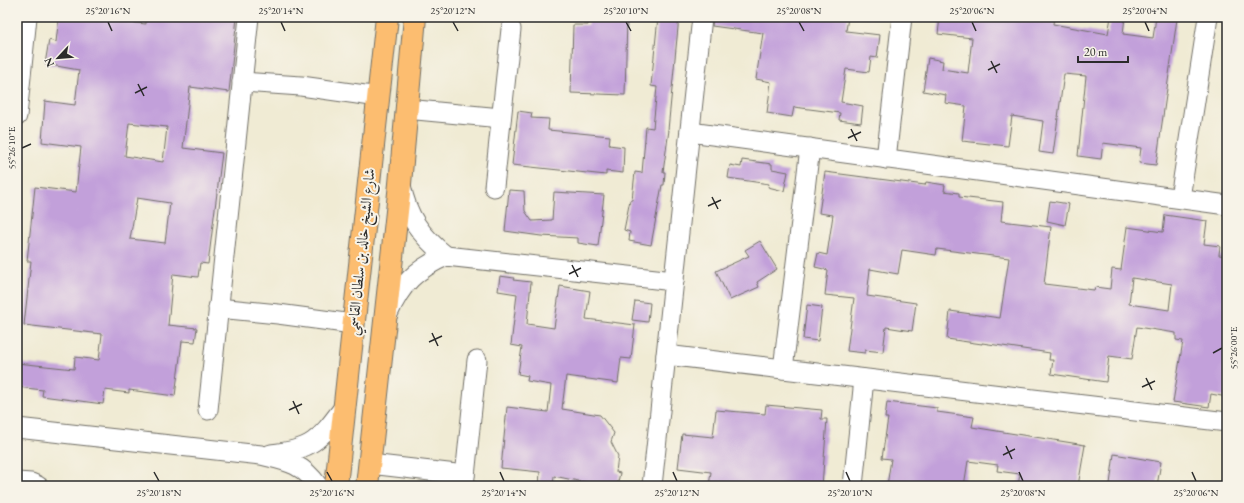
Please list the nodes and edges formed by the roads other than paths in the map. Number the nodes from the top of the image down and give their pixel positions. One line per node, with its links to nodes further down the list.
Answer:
1 (27, 17): 12 (street)
2 (249, 17): 9 (street)
3 (387, 17): 10 (main road, شارع الشيخ خالد بن سلطان القاسمي)
4 (415, 17): 11 (main road, شارع الشيخ خالد بن سلطان القاسمي)
5 (702, 17): 14 (street)
6 (902, 17): 16 (street)
7 (1208, 17): 19 (street)
8 (511, 29): 13 (street)
9 (242, 82): 10 (street); 23 (street)
10 (379, 97): 25 (main road, شارع الشيخ خالد بن سلطان القاسمي)
11 (406, 109): 13 (street); 17 (main road, شارع الشيخ خالد بن سلطان القاسمي)
12 (17, 116)
13 (501, 118): 18 (street)
14 (690, 132): 15 (street); 22 (street)
15 (810, 148): 16 (street); 28 (street)
16 (886, 159): 19 (street)
17 (400, 184): 21 (street); 24 (main road, شارع الشيخ خالد بن سلطان القاسمي)
18 (494, 186)
19 (1180, 198): 20 (street)
20 (1227, 205)
21 (446, 256): 22 (street); 24 (street)
22 (674, 281): 26 (street)
23 (218, 308): 25 (street); 31 (street)
24 (386, 318): 35 (main road, شارع الشيخ خالد بن سلطان القاسمي)
25 (353, 324): 30 (main road, شارع الشيخ خالد بن سلطان القاسمي)
26 (666, 355): 28 (street); 42 (street)
27 (477, 360): 36 (street)
28 (783, 369): 29 (street)
29 (864, 379): 32 (street); 43 (street)
30 (344, 407): 34 (street); 40 (main road, شارع الشيخ خالد بن سلطان القاسمي)
31 (208, 410)
32 (1227, 422)
33 (17, 428): 34 (street)
34 (261, 455): 39 (street)
35 (370, 464): 36 (street); 41 (main road, شارع الشيخ خالد بن سلطان القاسمي)
36 (464, 480)
37 (17, 482): 38 (street)
38 (38, 486)
39 (318, 486)
40 (336, 486)
41 (367, 486)
42 (652, 486)
43 (853, 486)

